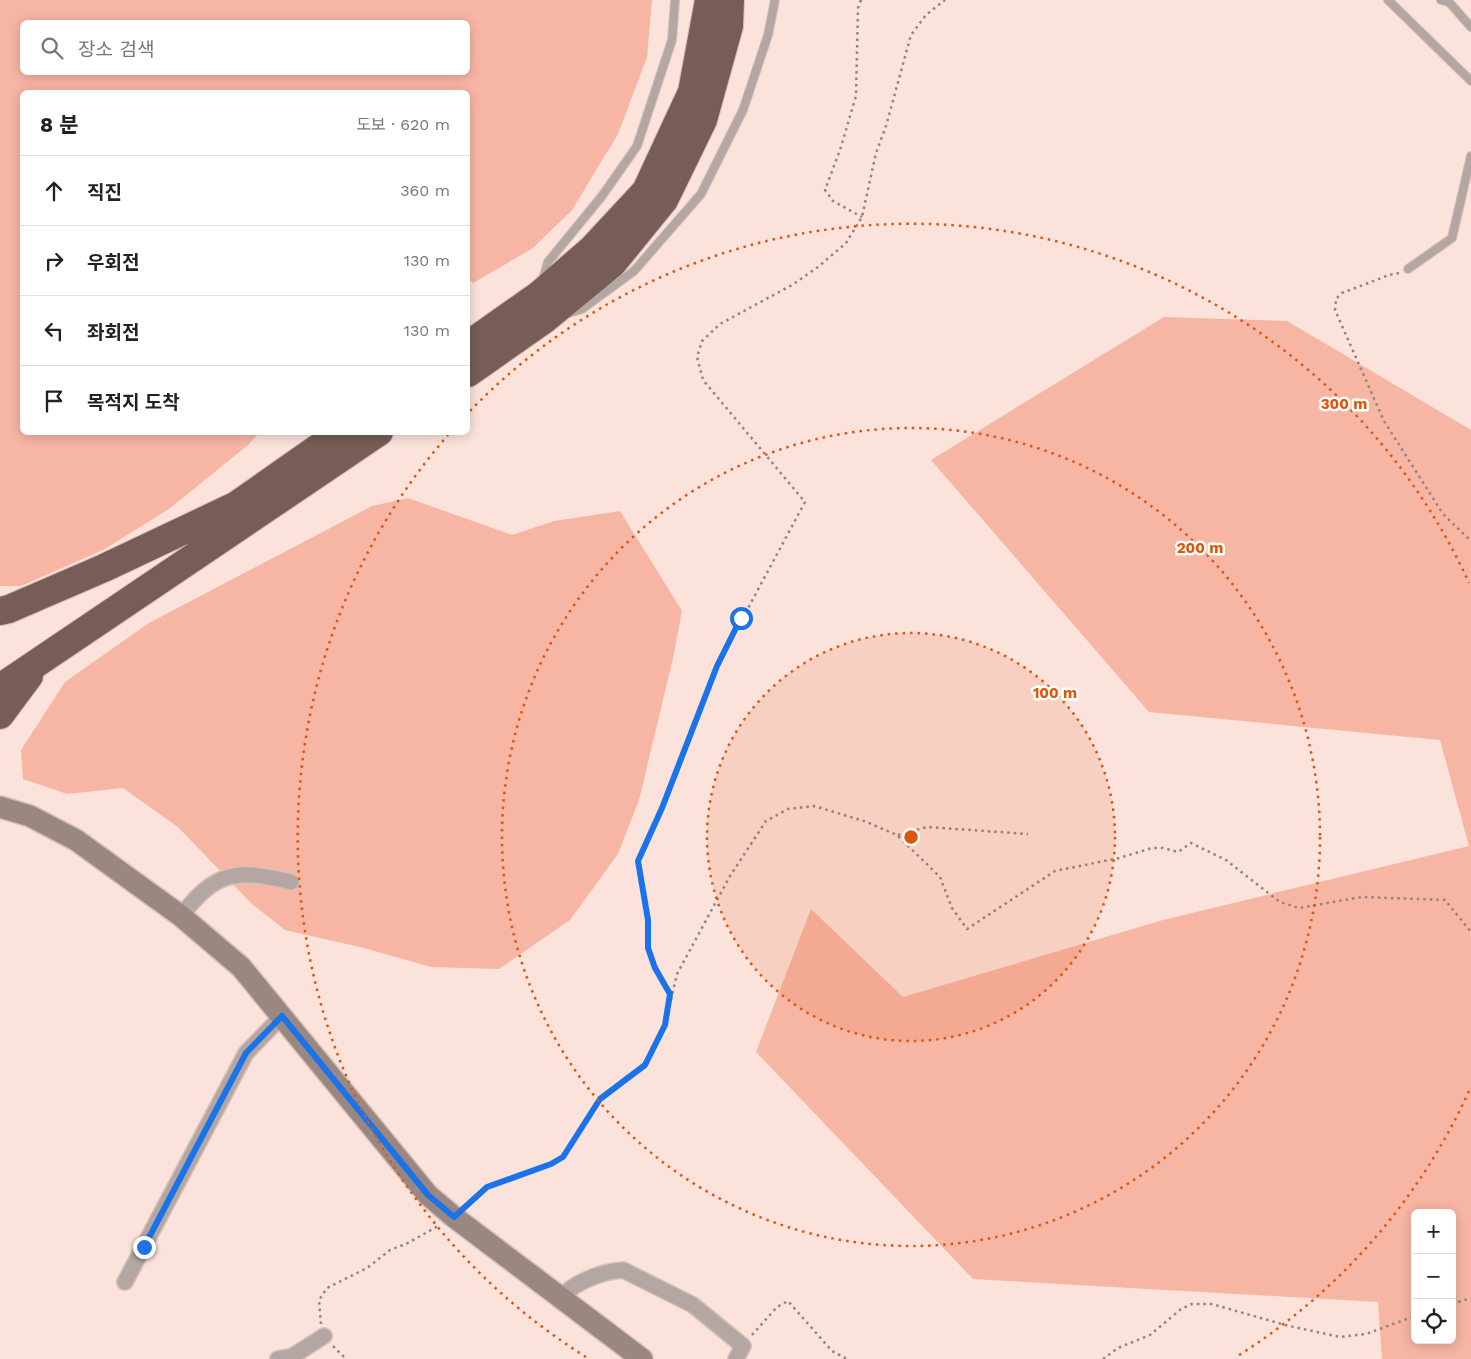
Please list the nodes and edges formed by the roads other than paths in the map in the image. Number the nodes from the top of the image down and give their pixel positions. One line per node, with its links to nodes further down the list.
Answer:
1 (675, 0): 11 (lane)
2 (730, 0): 11 (highway)
3 (774, 0): 11 (lane)
4 (1390, 0): 8 (lane)
5 (1441, 0): 7 (lane)
6 (708, 5): 11 (highway)
7 (1471, 27)
8 (1471, 81)
9 (1471, 156): 10 (lane)
10 (1408, 269)
11 (542, 307): 12 (highway); 13 (highway)
12 (470, 343)
13 (470, 371)
14 (337, 435): 16 (highway)
15 (375, 435): 18 (highway)
16 (235, 506): 17 (highway); 19 (highway)
17 (0, 611)
18 (41, 661): 20 (highway); 21 (highway)
19 (0, 665)
20 (0, 688)
21 (0, 715)
22 (0, 807): 24 (street)
23 (291, 882): 24 (street)
24 (181, 916): 25 (street)
25 (282, 1016): 26 (street); 27 (street)
26 (125, 1282)
27 (561, 1297): 29 (street); 31 (street)
28 (324, 1336): 30 (street)
29 (740, 1352)
30 (278, 1359)
31 (642, 1359)

